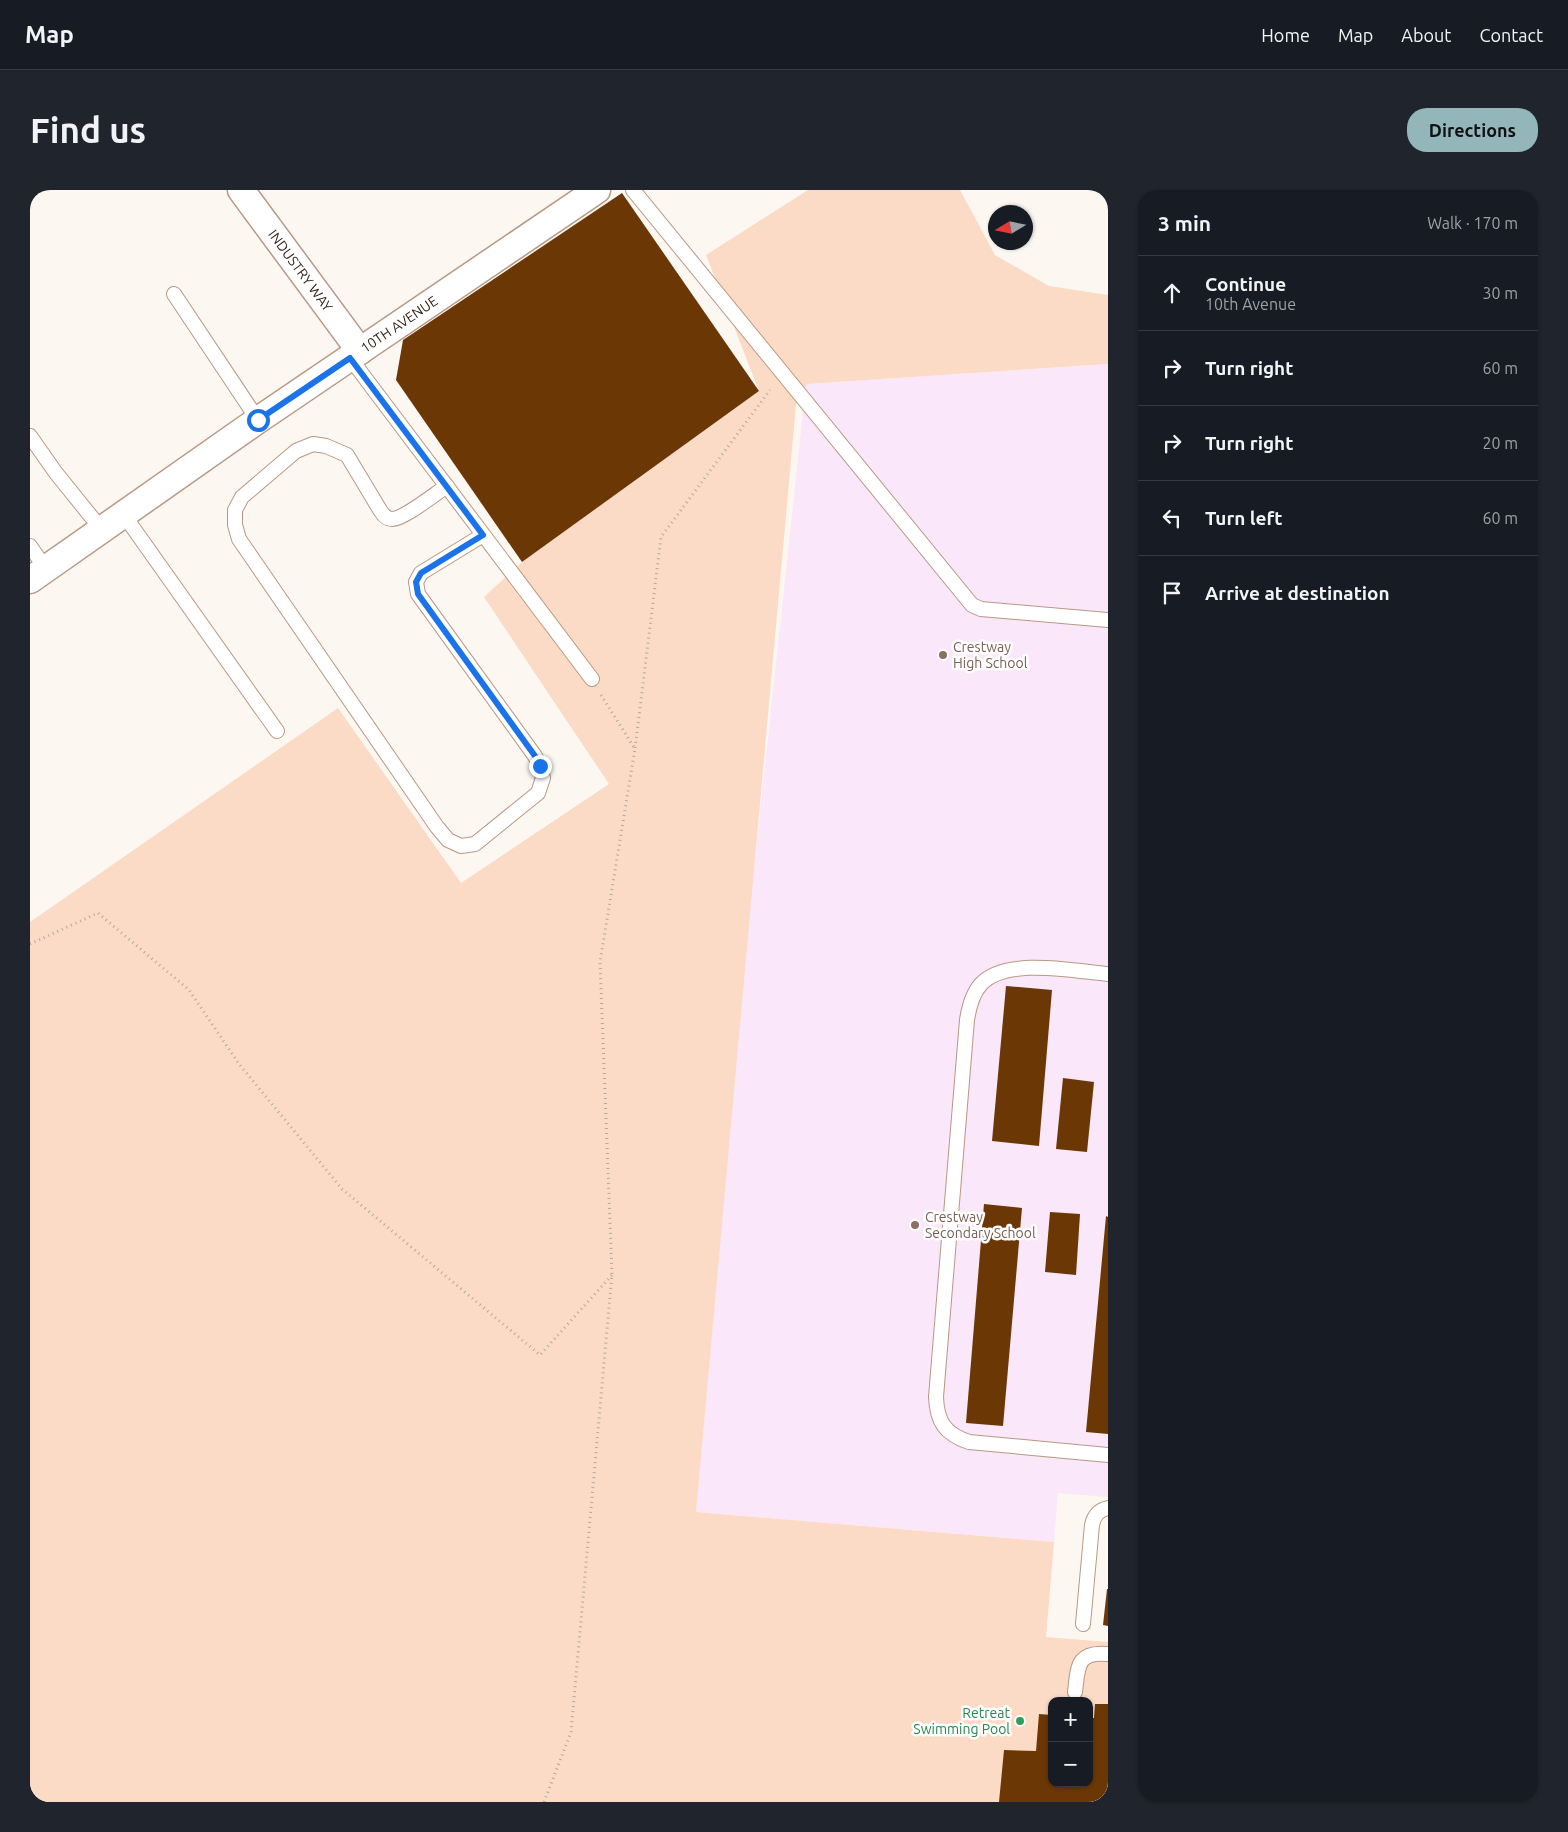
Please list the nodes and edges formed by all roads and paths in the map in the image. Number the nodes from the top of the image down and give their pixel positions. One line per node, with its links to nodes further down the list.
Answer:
1 (241, 190): 5 (street, INDUSTRY WAY)
2 (597, 190): 5 (street, 10TH AVENUE)
3 (633, 190): 15 (lane)
4 (174, 294): 7 (lane)
5 (355, 354): 7 (street, 10TH AVENUE); 9 (lane)
6 (765, 382): 18 (path)
7 (258, 420): 10 (street, 10TH AVENUE)
8 (30, 436): 11 (lane)
9 (446, 486): 12 (lane); 12 (lane)
10 (124, 515): 11 (street, 10TH AVENUE); 17 (lane)
11 (102, 530): 14 (street, 10TH AVENUE)
12 (483, 535): 16 (lane)
13 (30, 546): 14 (lane)
14 (38, 574)
15 (1108, 620)
16 (592, 679): 18 (path)
17 (277, 732)
18 (635, 749): 21 (path)
19 (30, 944): 21 (path)
20 (1108, 974): 22 (lane)
21 (612, 1274): 27 (path)
22 (1108, 1455)
23 (1108, 1508): 24 (lane)
24 (1083, 1624)
25 (1108, 1654): 26 (lane)
26 (1075, 1692)
27 (544, 1802)

